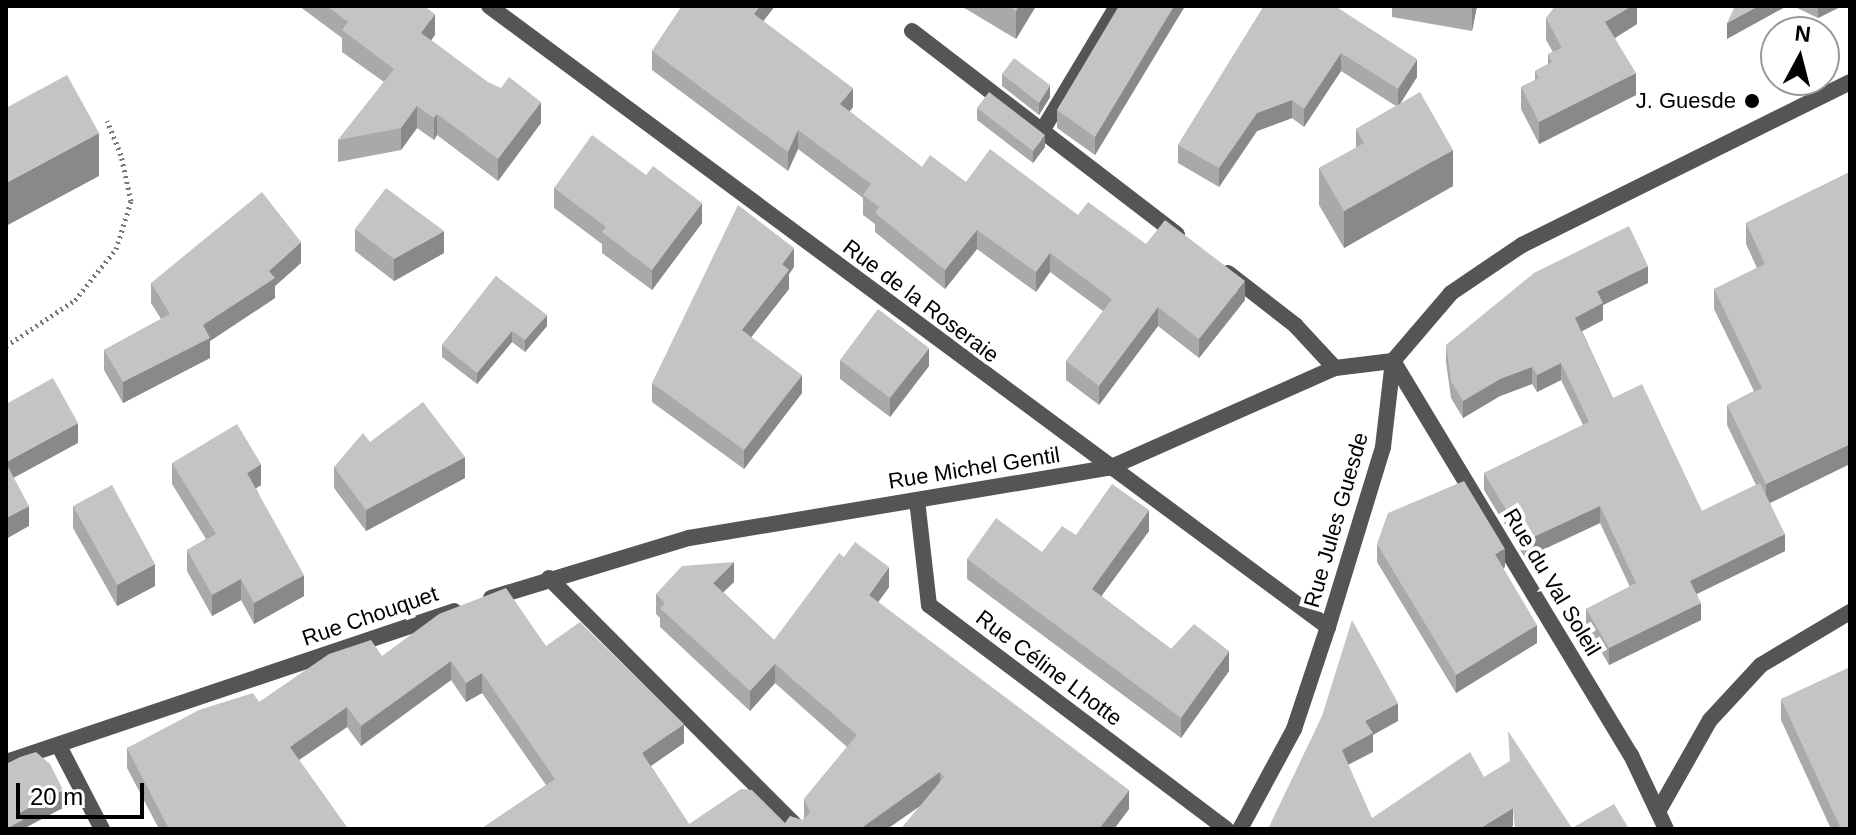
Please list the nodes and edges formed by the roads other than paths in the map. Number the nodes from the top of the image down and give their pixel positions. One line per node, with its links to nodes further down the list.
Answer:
1 (489, 6): 10 (street, Rue de la Roseraie)
2 (1117, 6): 5 (street)
3 (912, 31): 5 (street)
4 (1850, 82): 8 (street)
5 (1042, 131): 6 (street)
6 (1190, 244)
7 (1214, 263): 9 (street)
8 (1393, 361): 9 (street, Rue Michel Gentil); 14 (street, Rue Jules Guesde); 17 (street, Rue du Val Soleil)
9 (1335, 368): 10 (street, Rue Michel Gentil)
10 (1109, 468): 11 (street, Rue Michel Gentil); 14 (street, Rue de la Roseraie)
11 (917, 500): 12 (street, Rue Michel Gentil); 20 (street, Rue Céline Lhotte)
12 (549, 578): 15 (street, Rue Chouquet); 19 (street)
13 (1850, 612): 17 (street)
14 (1328, 627): 21 (street, Rue Jules Guesde)
15 (59, 746): 16 (street, Rue Chouquet); 18 (street)
16 (6, 762)
17 (1659, 810): 22 (street, Rue du Val Soleil)
18 (102, 829)
19 (799, 829)
20 (1226, 829)
21 (1240, 829)
22 (1666, 829)

